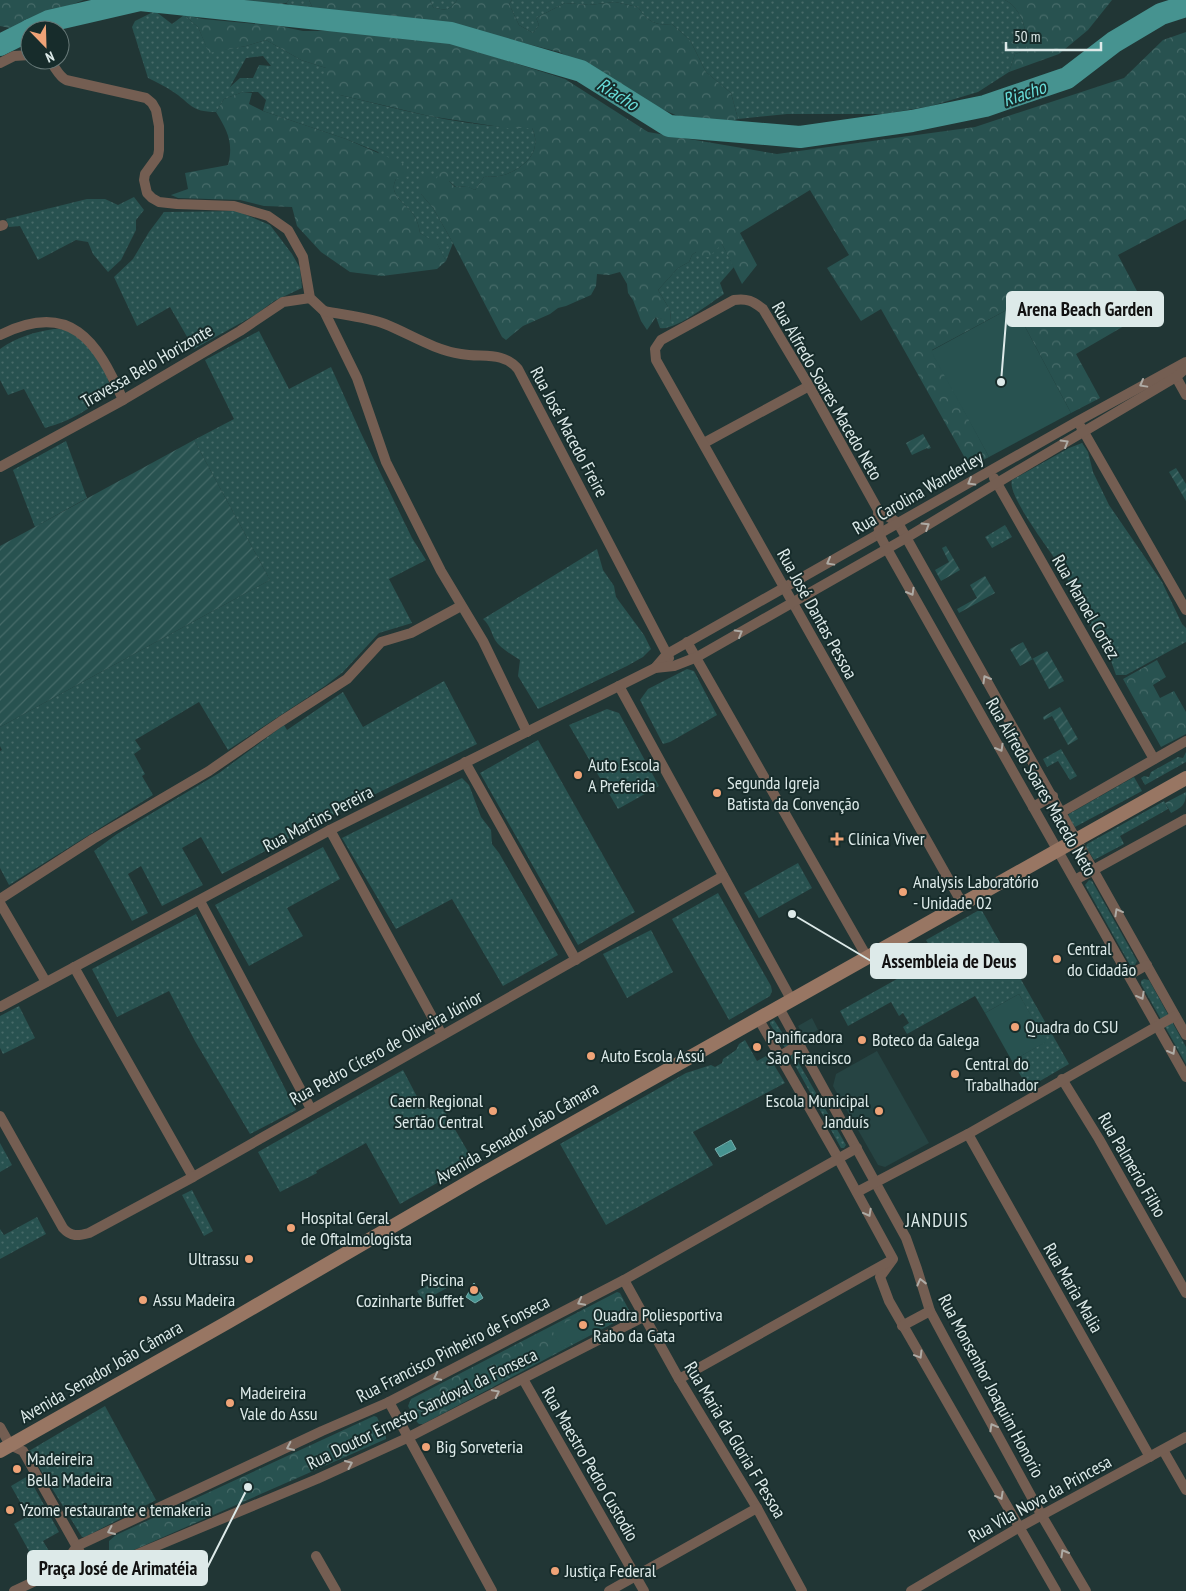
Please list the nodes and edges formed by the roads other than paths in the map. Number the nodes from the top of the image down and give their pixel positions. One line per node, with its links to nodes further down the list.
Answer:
1 (20, 56): 2 (street)
2 (0, 63)
3 (57, 70): 4 (street)
4 (310, 298): 5 (street); 15 (street, Travessa Belo Horizonte)
5 (324, 311): 29 (street); 32 (street, Rua José Macedo Freire)
6 (0, 335): 15 (street)
7 (662, 340): 13 (street, Rua Alfredo Soares Macedo Neto); 18 (street, Rua José Dantas Pessoa)
8 (1186, 362): 10 (street, Rua Carolina Wanderley)
9 (1186, 368): 11 (street, Rua Carolina Wanderley)
10 (1166, 372): 11 (street); 16 (street, Rua Carolina Wanderley, one-way to 16)
11 (1176, 377): 12 (street); 14 (street); 17 (street, Rua Carolina Wanderley)
12 (1186, 382)
13 (809, 386): 18 (street); 22 (street, Rua Alfredo Soares Macedo Neto)
14 (1186, 395)
15 (123, 400): 19 (street, Travessa Belo Horizonte)
16 (1078, 421): 17 (street); 20 (street, Rua Carolina Wanderley)
17 (1084, 432): 21 (street, Rua Carolina Wanderley, one-way to 17); 30 (street)
18 (704, 443): 27 (street, Rua José Dantas Pessoa)
19 (0, 467)
20 (990, 470): 21 (street, Rua Manoel Cortez); 23 (street, Rua Carolina Wanderley, one-way to 23)
21 (997, 483): 25 (street, Rua Carolina Wanderley, one-way to 21); 39 (street, Rua Manoel Cortez)
22 (878, 510): 23 (street, Rua Alfredo Soares Macedo Neto); 24 (street, Rua Alfredo Soares Macedo Neto)
23 (898, 523): 24 (street, Rua Carolina Wanderley); 25 (street, Rua Alfredo Soares Macedo Neto)
24 (879, 534): 26 (street, Rua Alfredo Soares Macedo Neto); 27 (street, Rua Carolina Wanderley, one-way to 27)
25 (906, 538): 26 (street, Rua Carolina Wanderley); 42 (street, Rua Alfredo Soares Macedo Neto, one-way to 25)
26 (887, 549): 28 (street, Rua Carolina Wanderley); 43 (street, Rua Alfredo Soares Macedo Neto, one-way to 43)
27 (784, 588): 28 (street, Rua José Dantas Pessoa); 31 (street, Rua Carolina Wanderley)
28 (792, 602): 33 (street, Rua Carolina Wanderley, one-way to 28); 55 (street, Rua José Dantas Pessoa)
29 (461, 606): 37 (street); 52 (street)
30 (1186, 610)
31 (687, 642): 32 (street, Rua Carolina Wanderley); 33 (street)
32 (667, 654): 34 (street, Rua José Macedo Freire); 35 (street, Rua Carolina Wanderley)
33 (696, 657): 34 (street, Rua Carolina Wanderley); 56 (street)
34 (674, 666): 35 (street, Rua Carolina Wanderley)
35 (655, 668): 36 (street, Rua Martins Pereira)
36 (619, 686): 37 (street, Rua Martins Pereira); 50 (street)
37 (527, 732): 40 (street, Rua Martins Pereira)
38 (1186, 741): 39 (street)
39 (1154, 760): 44 (street)
40 (465, 762): 46 (street, Rua Martins Pereira); 57 (street)
41 (1186, 778): 47 (main road, Avenida Senador João Câmara)
42 (1053, 796): 43 (street); 44 (street, Rua Alfredo Soares Macedo Neto)
43 (1034, 807): 48 (street, Rua Alfredo Soares Macedo Neto)
44 (1062, 812): 47 (street, Rua Alfredo Soares Macedo Neto)
45 (1186, 819): 49 (street)
46 (330, 830): 53 (street, Rua Martins Pereira); 68 (street)
47 (1077, 839): 48 (main road, Avenida Senador João Câmara); 49 (street, Rua Alfredo Soares Macedo Neto)
48 (1058, 850): 51 (street, Rua Alfredo Soares Macedo Neto); 55 (main road, Avenida Senador João Câmara)
49 (1094, 869): 51 (street); 58 (street, Rua Alfredo Soares Macedo Neto, one-way to 49)
50 (723, 876): 57 (street, Rua Pedro Cícero de Oliveira Júnior); 62 (street)
51 (1075, 880): 60 (street, Rua Alfredo Soares Macedo Neto)
52 (0, 899)
53 (200, 901): 59 (street, Rua Martins Pereira); 74 (street)
54 (0, 903): 61 (street)
55 (962, 904): 56 (main road, Avenida Senador João Câmara)
56 (866, 957): 62 (main road, Avenida Senador João Câmara)
57 (576, 960): 68 (street, Rua Pedro Cícero de Oliveira Júnior)
58 (1147, 965): 60 (street); 65 (street, Rua Alfredo Soares Macedo Neto)
59 (74, 967): 61 (street, Rua Martins Pereira); 79 (street)
60 (1129, 975): 67 (street, Rua Alfredo Soares Macedo Neto, one-way to 67)
61 (46, 982): 64 (street, Rua Martins Pereira)
62 (791, 999): 63 (main road, Avenida Senador João Câmara)
63 (778, 1006): 66 (main road, Avenida Senador João Câmara); 70 (street, Rua Monsenhor Joaquim Honorio)
64 (0, 1007)
65 (1175, 1016): 67 (street); 69 (street, Rua Alfredo Soares Macedo Neto)
66 (758, 1018): 71 (street); 94 (main road, Avenida Senador João Câmara)
67 (1157, 1026): 72 (street, Rua Alfredo Soares Macedo Neto, one-way to 72); 73 (street)
68 (442, 1035): 74 (street, Rua Pedro Cícero de Oliveira Júnior)
69 (1186, 1035)
70 (800, 1044): 71 (street); 77 (street, Rua Monsenhor Joaquim Honorio)
71 (780, 1056): 78 (street)
72 (1186, 1076)
73 (1062, 1080): 76 (street); 84 (street, Rua Palmerio Filho)
74 (311, 1109): 79 (street, Rua Pedro Cícero de Oliveira Júnior)
75 (0, 1116): 79 (street, Rua Pedro Cícero de Oliveira Júnior)
76 (968, 1134): 80 (street); 96 (street, Rua Maria Malia)
77 (857, 1148): 78 (street, Rua Francisco Pinheiro de Fonseca); 80 (street, Rua Monsenhor Joaquim Honorio)
78 (838, 1158): 81 (street); 83 (street, Rua Francisco Pinheiro de Fonseca)
79 (193, 1177)
80 (876, 1183): 81 (street); 85 (street, Rua Monsenhor Joaquim Honorio, one-way to 80)
81 (857, 1192): 82 (street, one-way to 82)
82 (893, 1259): 87 (street); 89 (street)
83 (624, 1280): 86 (street, Rua Maria da Gloria F Pessoa); 90 (street, Rua Francisco Pinheiro de Fonseca, one-way to 90)
84 (1186, 1293)
85 (930, 1311): 87 (street); 99 (street, Rua Monsenhor Joaquim Honorio, one-way to 85)
86 (645, 1316): 88 (street, Rua Doutor Ernesto Sandoval da Fonseca); 89 (street, Rua Maria da Gloria F Pessoa)
87 (902, 1326): 100 (street, one-way to 100)
88 (523, 1379): 93 (street, Rua Doutor Ernesto Sandoval da Fonseca, one-way to 88); 105 (street, Rua Maestro Pedro Custodio)
89 (679, 1379): 98 (street, Rua Maria da Gloria F Pessoa)
90 (389, 1402): 93 (street); 101 (street, Rua Francisco Pinheiro de Fonseca, one-way to 101)
91 (0, 1427): 94 (street)
92 (1186, 1437): 95 (street, Rua Vila Nova da Princesa)
93 (407, 1438): 103 (street, Rua Doutor Ernesto Sandoval da Fonseca, one-way to 93); 108 (street)
94 (5, 1448): 101 (street)
95 (1163, 1450): 96 (street, Rua Vila Nova da Princesa); 97 (street)
96 (1150, 1457): 99 (street, Rua Vila Nova da Princesa)
97 (1186, 1490)
98 (757, 1508): 105 (street); 111 (street, Rua Maria da Gloria F Pessoa)
99 (1042, 1516): 100 (street, Rua Vila Nova da Princesa); 114 (street, Rua Monsenhor Joaquim Honorio, one-way to 99)
100 (1018, 1528): 112 (street, Rua Vila Nova da Princesa); 113 (street)
101 (77, 1546): 103 (street); 104 (street, Rua Francisco Pinheiro de Fonseca)
102 (316, 1556): 107 (street)
103 (86, 1563): 104 (street, Rua Doutor Ernesto Sandoval da Fonseca)
104 (61, 1568): 106 (street, Rua Doutor Ernesto Sandoval da Fonseca)
105 (636, 1577): 109 (street); 110 (street, Rua Maestro Pedro Custodio)
106 (14, 1591)
107 (336, 1591)
108 (492, 1591)
109 (609, 1591)
110 (644, 1591)
111 (802, 1591)
112 (911, 1591)
113 (1056, 1591)
114 (1086, 1591)

